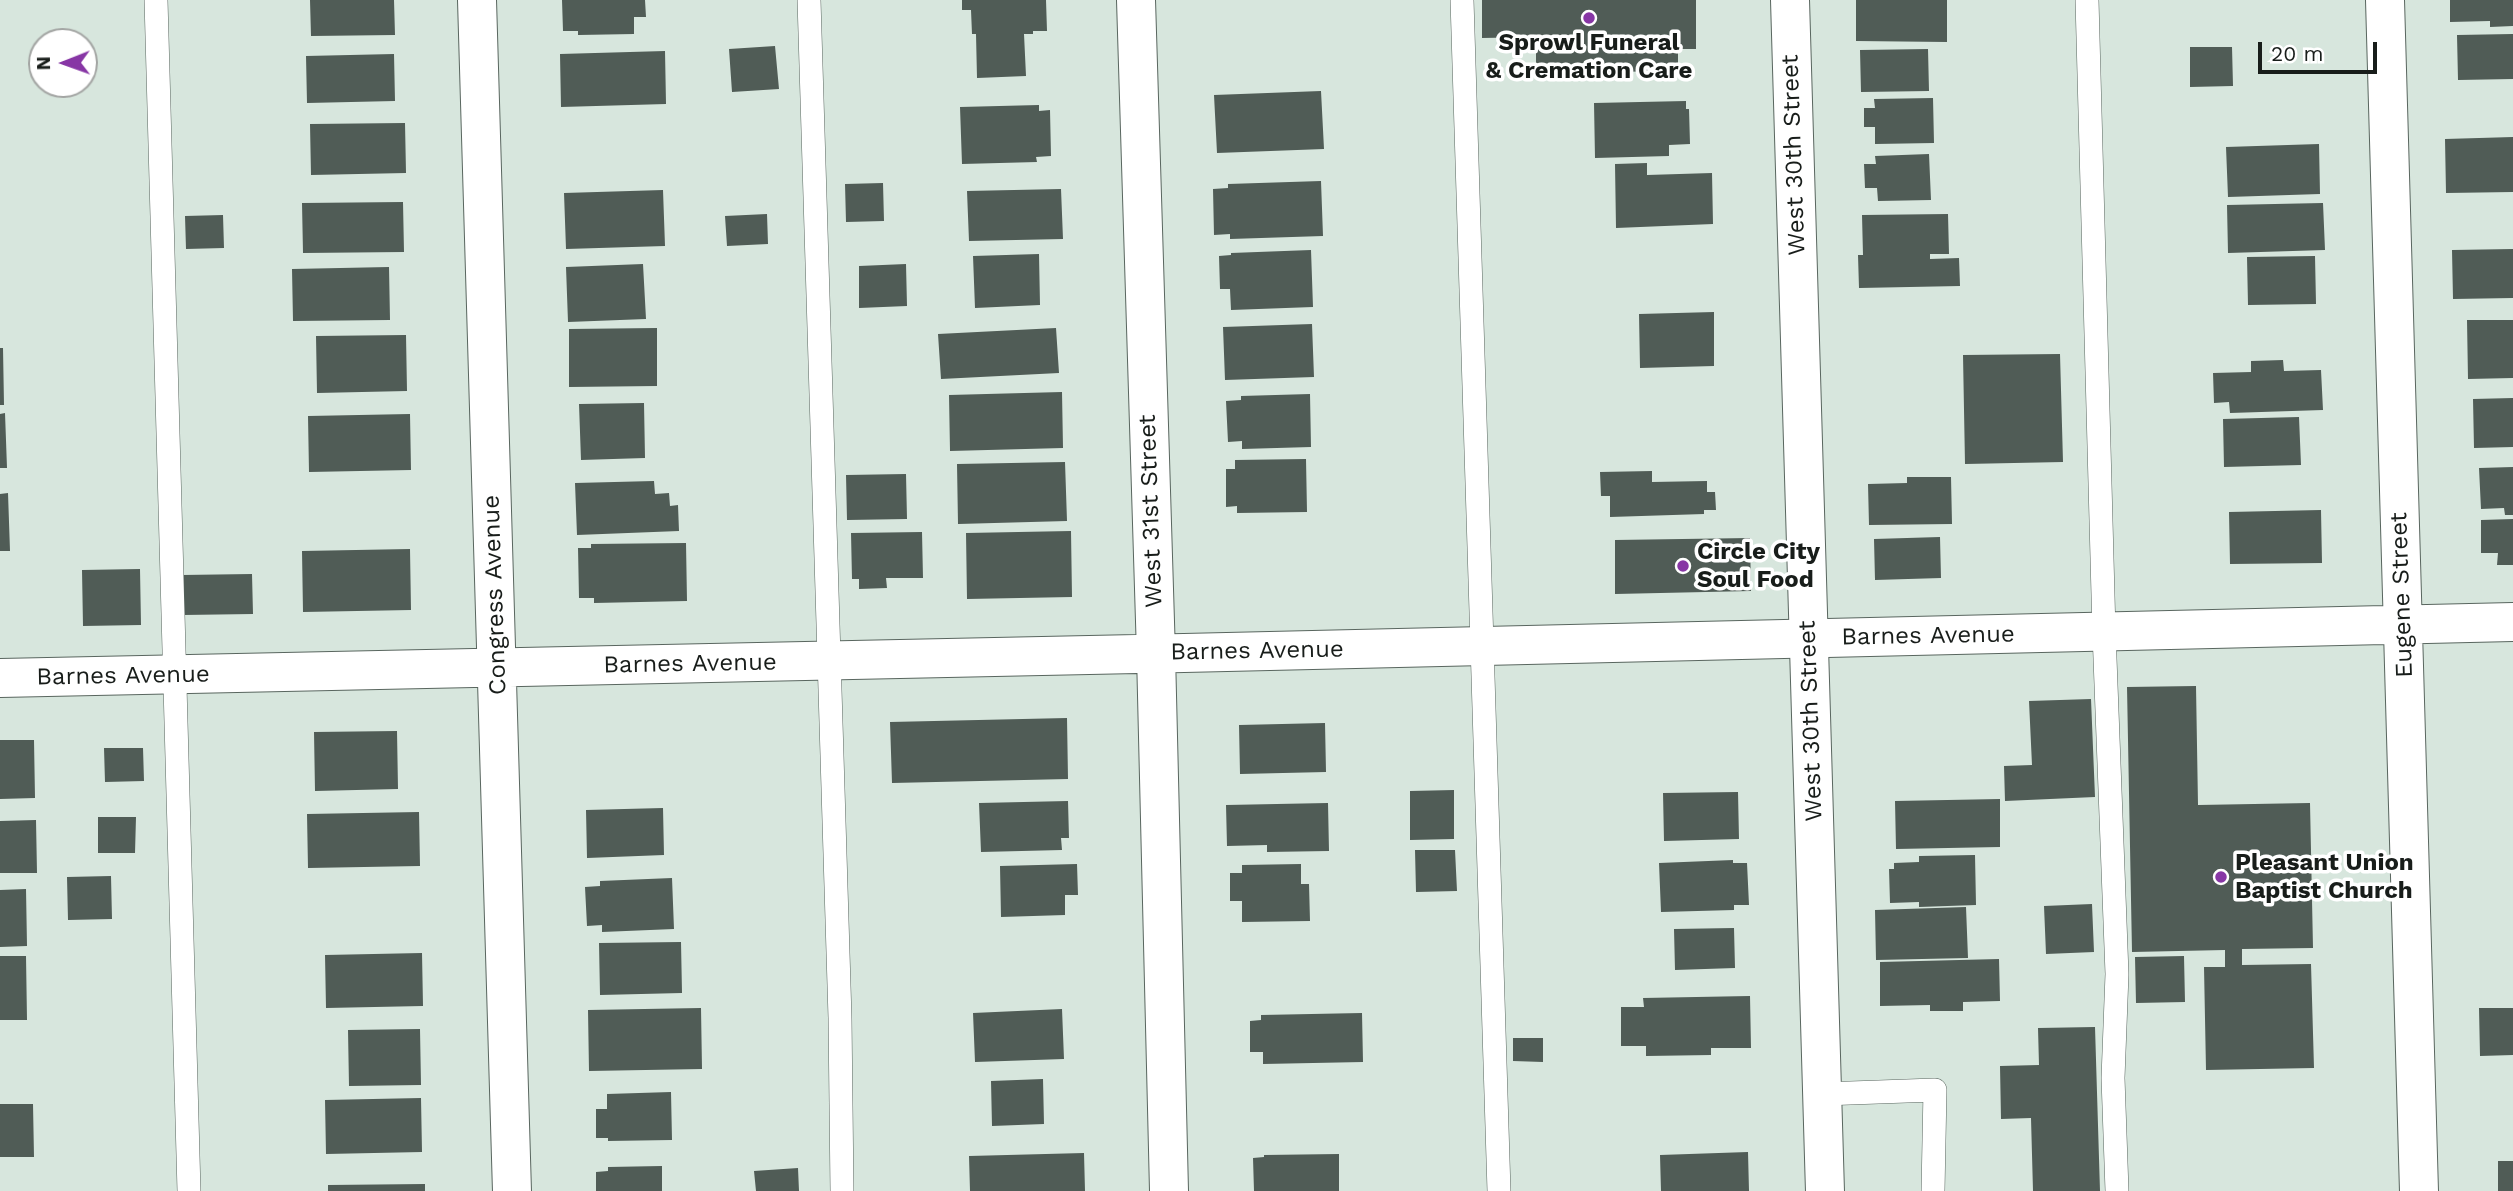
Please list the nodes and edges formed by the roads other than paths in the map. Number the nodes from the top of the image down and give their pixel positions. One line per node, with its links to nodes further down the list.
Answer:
1 (156, 0): 17 (lane)
2 (477, 0): 16 (street, Congress Avenue)
3 (809, 0): 15 (lane)
4 (1136, 0): 14 (street, West 31st Street)
5 (1462, 0): 13 (lane)
6 (1790, 0): 12 (street, West 30th Street)
7 (2087, 0): 11 (lane)
8 (2385, 0): 10 (street, Eugene Street)
9 (2513, 622): 10 (street, Barnes Avenue)
10 (2403, 625): 11 (street, Barnes Avenue); 28 (street, Eugene Street)
11 (2104, 632): 12 (street, Barnes Avenue); 27 (lane)
12 (1809, 638): 13 (street, Barnes Avenue); 19 (street, West 30th Street)
13 (1483, 646): 14 (street, Barnes Avenue); 24 (lane)
14 (1156, 654): 15 (street, Barnes Avenue); 23 (street, West 31st Street)
15 (827, 661): 16 (street, Barnes Avenue); 22 (lane)
16 (498, 668): 17 (street, Barnes Avenue); 21 (street, Congress Avenue)
17 (174, 675): 18 (street, Barnes Avenue); 20 (lane)
18 (0, 678)
19 (1822, 1094): 25 (street, West 30th Street); 26 (lane)
20 (189, 1191)
21 (513, 1191)
22 (842, 1191)
23 (1169, 1191)
24 (1499, 1191)
25 (1825, 1191)
26 (1933, 1191)
27 (2117, 1191)
28 (2419, 1191)

